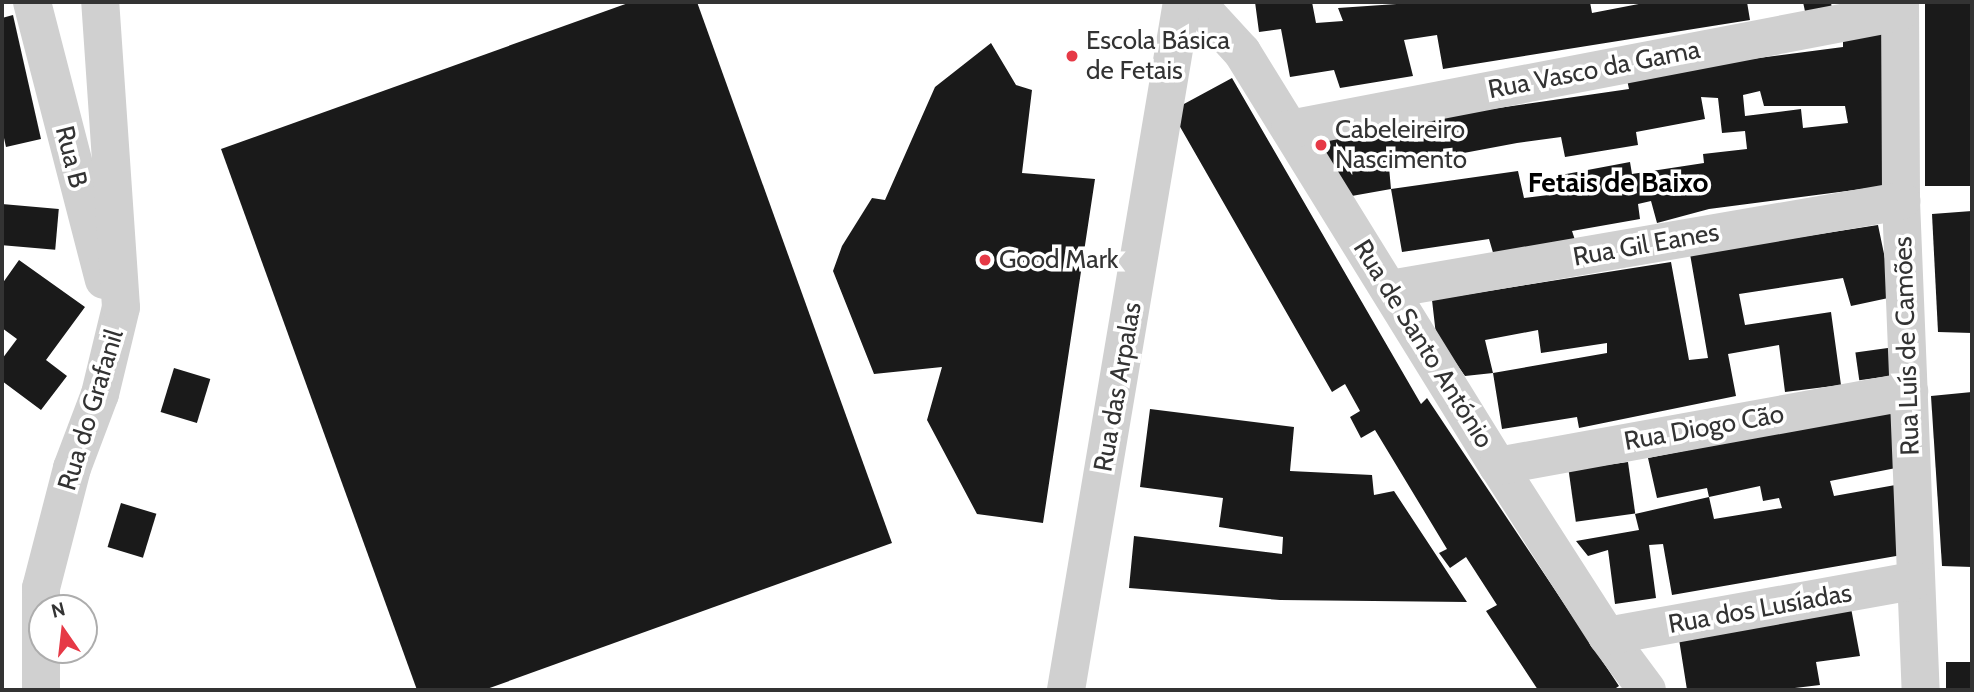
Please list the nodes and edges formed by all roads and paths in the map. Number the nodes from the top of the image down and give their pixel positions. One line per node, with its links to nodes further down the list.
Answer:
1 (32, 2): 9 (street, Rua B)
2 (100, 2): 9 (street, Rua do Grafanil)
3 (1182, 2): 15 (street, Rua das Arpalas)
4 (1196, 2): 6 (street, Rua de Santo António)
5 (1900, 7): 6 (street, Rua Vasco da Gama); 7 (street, Rua Luís de Camões)
6 (1290, 129): 8 (street, Rua de Santo António)
7 (1901, 201): 8 (street, Rua Gil Eanes); 10 (street, Rua Luís de Camões)
8 (1390, 289): 11 (street, Rua de Santo António)
9 (121, 307): 14 (street, Rua do Grafanil)
10 (1909, 391): 11 (street, Rua Diogo Cão); 12 (street, Rua Luís de Camões)
11 (1498, 466): 13 (street, Rua de Santo António)
12 (1913, 581): 13 (street, Rua dos Lusíadas); 17 (street, Rua Luís de Camões)
13 (1607, 636): 16 (street, Rua de Santo António)
14 (41, 690)
15 (1066, 690)
16 (1647, 690)
17 (1921, 690)

